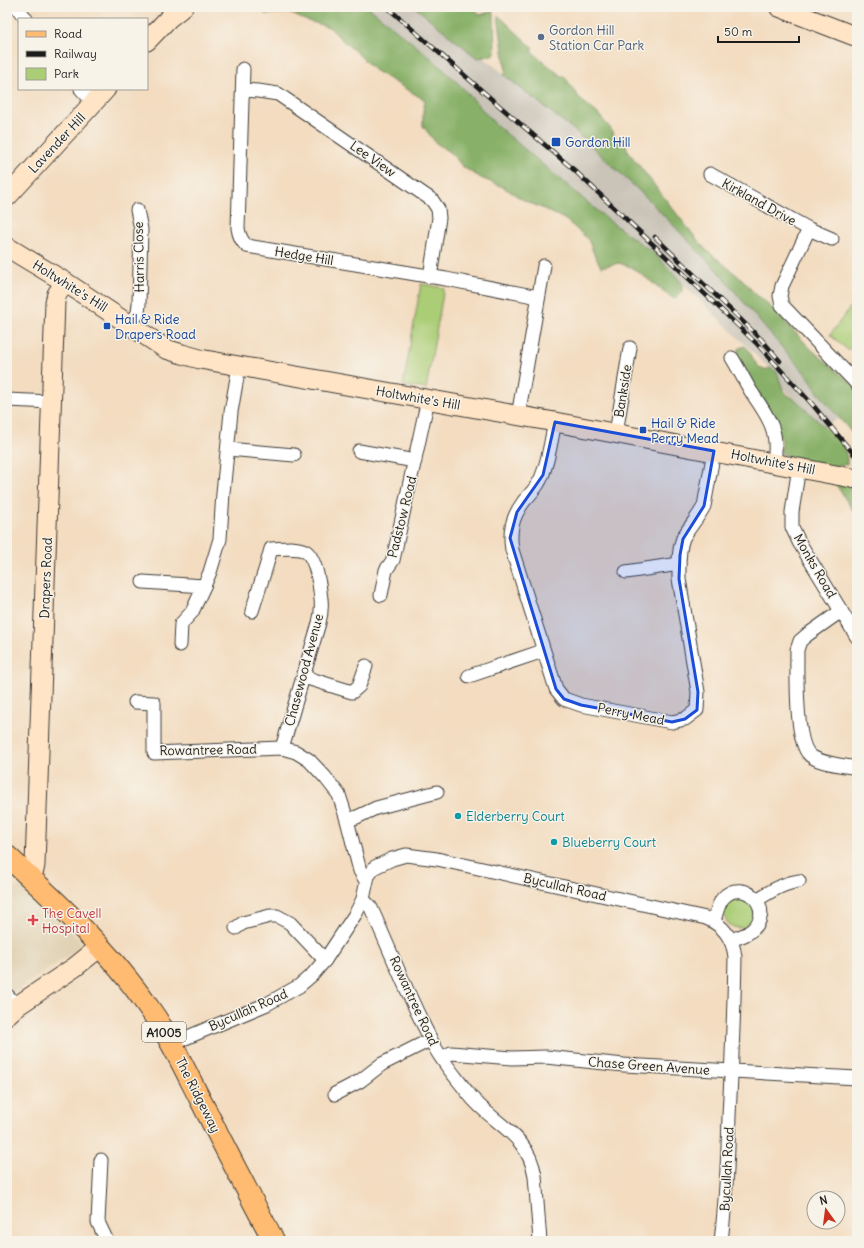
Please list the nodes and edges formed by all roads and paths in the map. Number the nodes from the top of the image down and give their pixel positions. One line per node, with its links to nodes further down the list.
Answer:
1 (17, 7): 4 (street)
2 (183, 7): 6 (street)
3 (779, 7): 5 (street)
4 (25, 18)
5 (857, 37)
6 (148, 40)
7 (243, 69): 10 (street, Hedge Hill)
8 (83, 90): 11 (street)
9 (105, 90): 11 (street, Lavender Hill)
10 (243, 90): 19 (street, Lee View); 19 (street, Hedge Hill)
11 (94, 103): 13 (street, Lavender Hill)
12 (710, 174): 15 (street, Kirkland Drive)
13 (7, 197)
14 (137, 210): 22 (street, Harris Close)
15 (809, 230): 16 (street, Kirkland Drive); 26 (street, Kirkland Drive)
16 (832, 239)
17 (7, 247): 20 (street, Holtwhite's Hill)
18 (544, 266): 21 (street)
19 (430, 277): 21 (street, Hedge Hill)
20 (65, 282): 22 (street, Holtwhite's Hill); 29 (street, Drapers Road)
21 (538, 297): 30 (street)
22 (130, 325): 25 (street, Holtwhite's Hill)
23 (630, 348): 32 (street, Bankside)
24 (732, 358): 38 (street)
25 (239, 366): 28 (street, Holtwhite's Hill); 33 (street)
26 (857, 384)
27 (7, 400): 29 (street)
28 (428, 400): 30 (street, Holtwhite's Hill); 37 (street, Padstow Road)
29 (52, 402): 60 (street, Drapers Road)
30 (518, 416): 31 (street, Holtwhite's Hill)
31 (555, 422): 32 (street, Holtwhite's Hill); 50 (street, Perry Mead)
32 (616, 433): 35 (street, Holtwhite's Hill)
33 (228, 449): 36 (street); 44 (street)
34 (359, 451): 37 (street, Padstow Road)
35 (714, 451): 38 (street, Holtwhite's Hill); 41 (street, Perry Mead)
36 (294, 455)
37 (415, 462): 45 (street, Padstow Road)
38 (774, 462): 39 (street, Holtwhite's Hill)
39 (799, 467): 40 (street, Holtwhite's Hill); 47 (street, Monks Road)
40 (857, 479)
41 (679, 564): 42 (street); 50 (street, Perry Mead)
42 (626, 572)
43 (143, 582): 44 (street)
44 (204, 586): 49 (street)
45 (381, 595)
46 (252, 611): 53 (street, Chasewood Avenue)
47 (841, 611): 48 (street, Monks Road); 56 (street)
48 (857, 637)
49 (180, 645)
50 (543, 651): 52 (street)
51 (366, 666): 53 (street)
52 (469, 676)
53 (304, 677): 55 (street, Chasewood Avenue)
54 (135, 702): 55 (street, Rowantree Road)
55 (282, 748): 58 (street, Rowantree Road)
56 (857, 768)
57 (437, 792): 58 (street)
58 (347, 820): 61 (street, Rowantree Road)
59 (7, 857): 60 (main road, The Ridgeway / A1005)
60 (29, 876): 68 (main road, The Ridgeway / A1005)
61 (366, 881): 63 (street, Bycullah Road); 65 (street, Bycullah Road)
62 (799, 881): 64 (street)
63 (363, 899): 69 (street, Bycullah Road); 71 (street, Rowantree Road)
64 (757, 900): 65 (street); 67 (street)
65 (714, 921): 67 (street, Bycullah Road)
66 (236, 928): 69 (street)
67 (731, 940): 74 (street, Bycullah Road)
68 (100, 947): 70 (street); 72 (main road, The Ridgeway / A1005)
69 (325, 960): 72 (street, Bycullah Road)
70 (10, 1005)
71 (430, 1040): 73 (street, Rowantree Road); 76 (street)
72 (171, 1044): 79 (main road, The Ridgeway / A1005)
73 (442, 1058): 74 (street, Chase Green Avenue); 80 (street, Rowantree Road)
74 (732, 1071): 75 (street, Chase Green Avenue); 81 (street, Bycullah Road)
75 (857, 1078)
76 (335, 1094)
77 (101, 1160): 78 (street)
78 (104, 1241)
79 (274, 1241)
80 (540, 1241)
81 (721, 1241)

